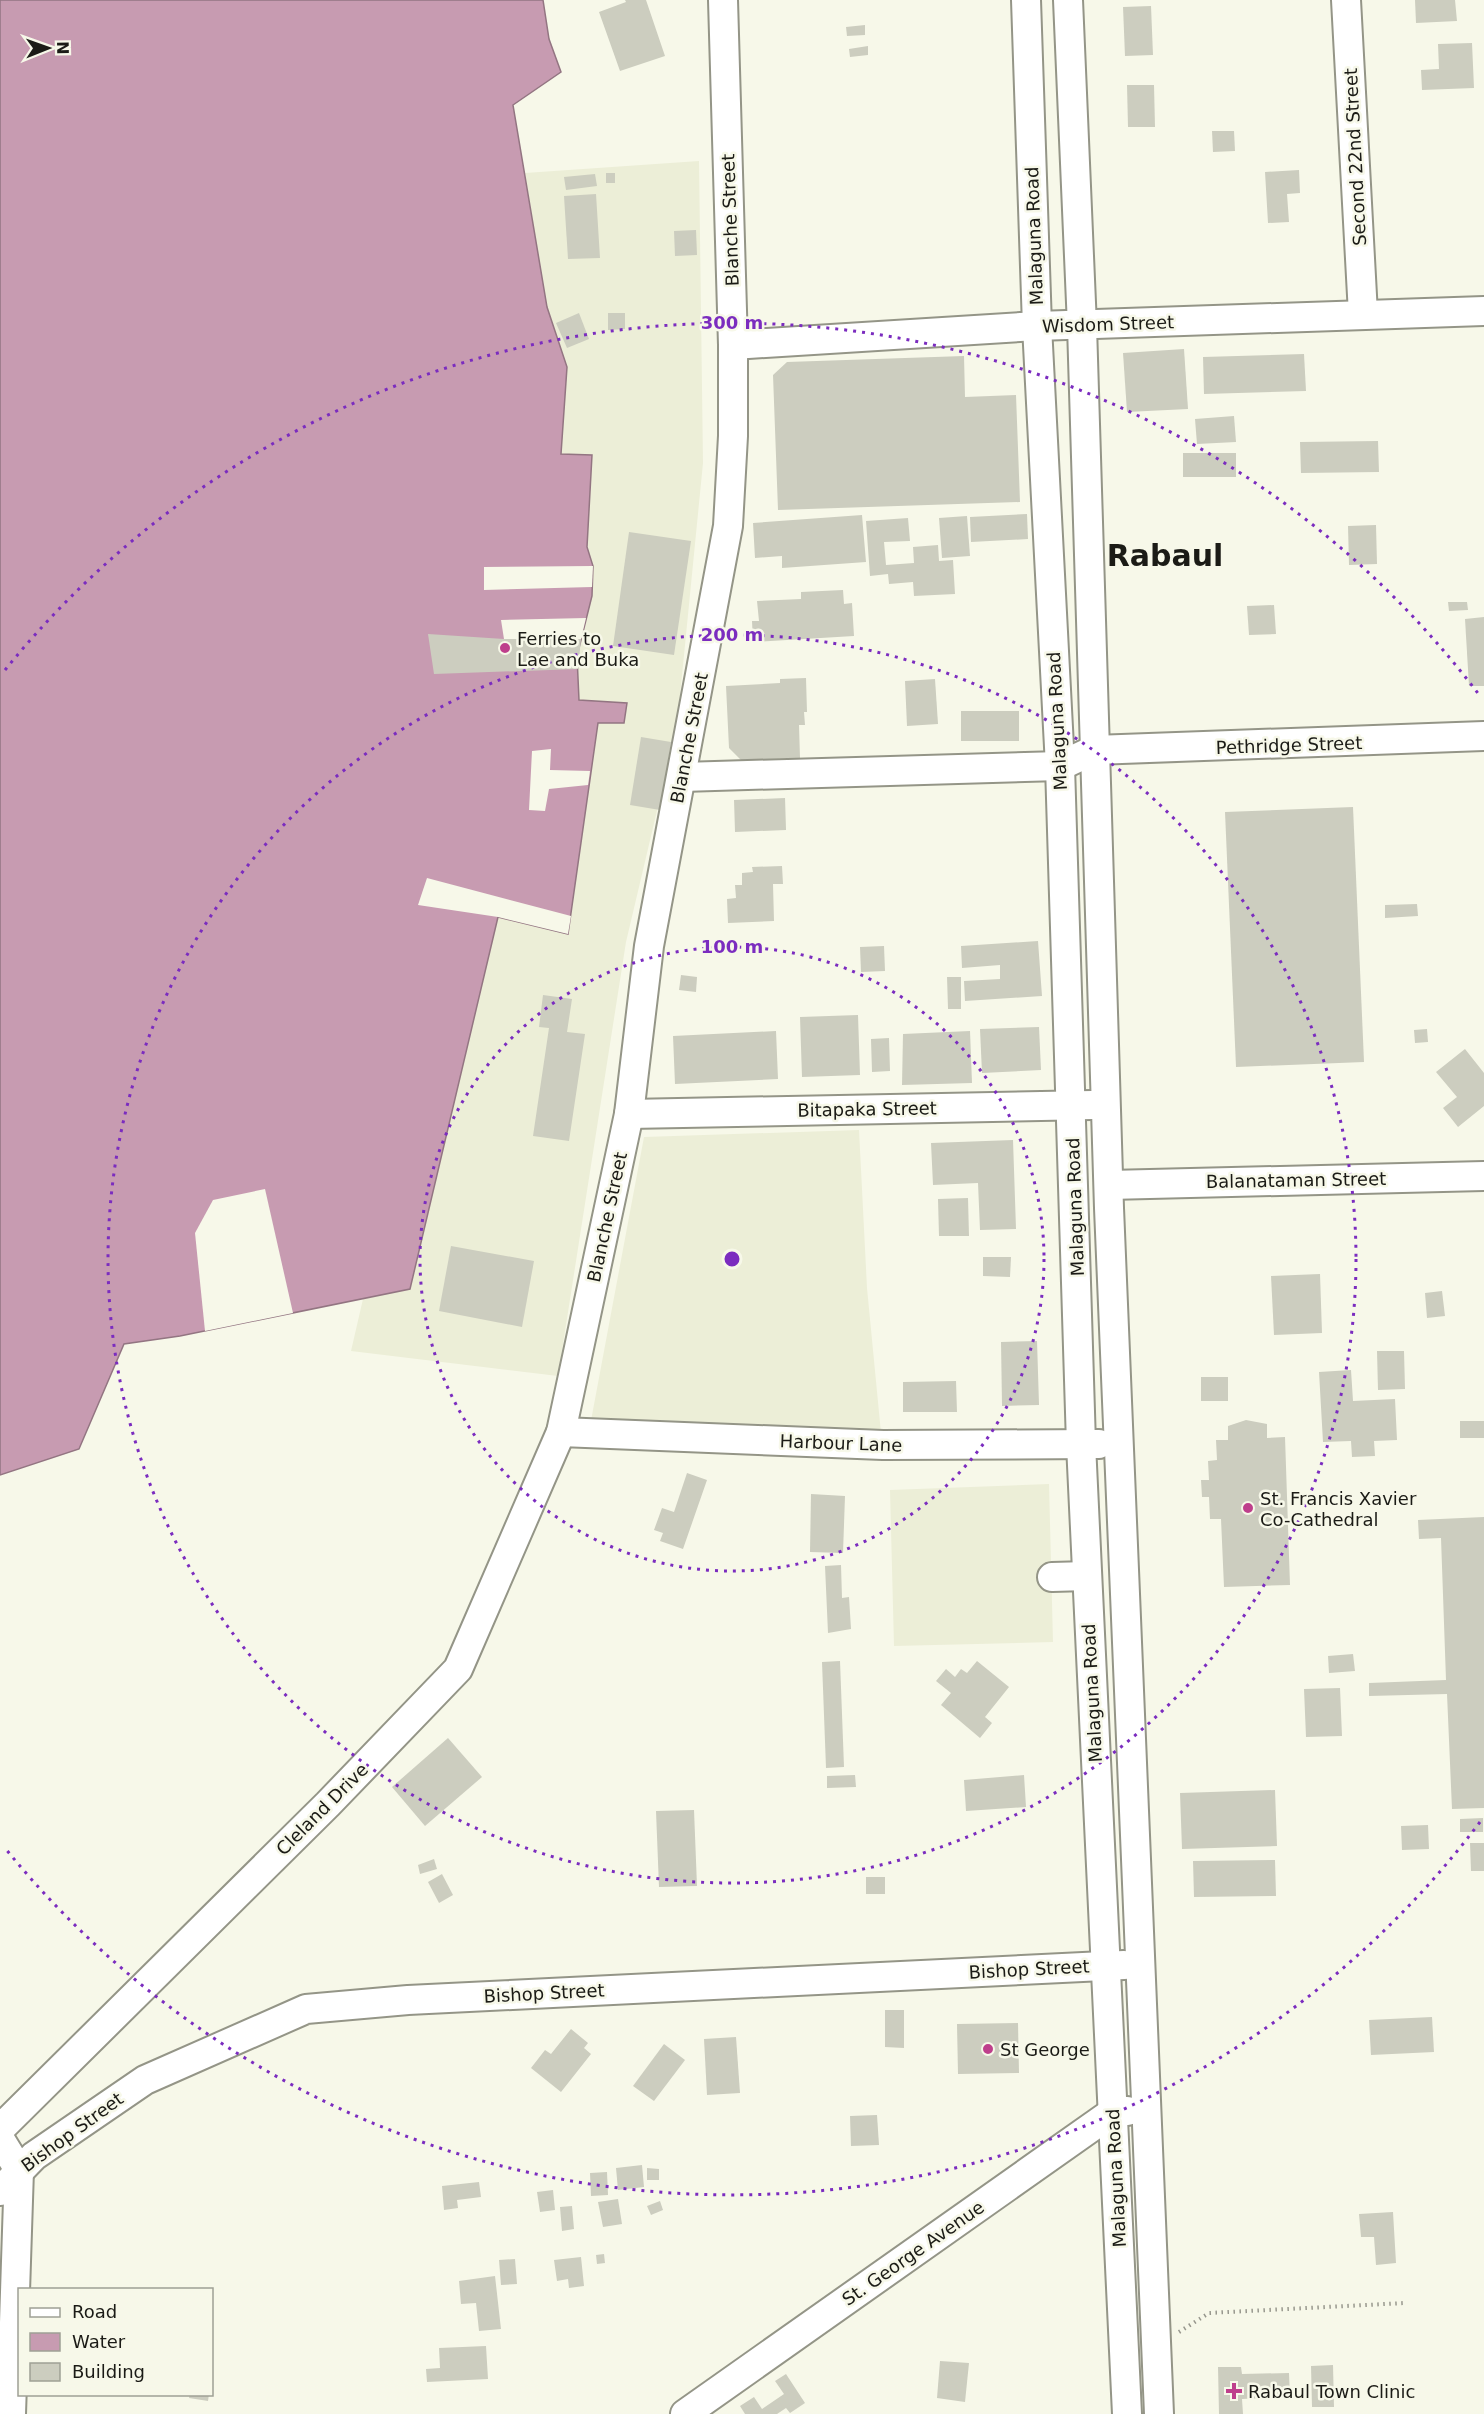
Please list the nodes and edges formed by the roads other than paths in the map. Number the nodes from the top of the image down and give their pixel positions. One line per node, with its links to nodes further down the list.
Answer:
1 (723, 0): 9 (street, Blanche Street)
2 (1026, 0): 7 (street, Malaguna Road)
3 (1068, 0): 8 (street, Malaguna Road)
4 (1346, 0): 6 (street, Second 22nd Street)
5 (1484, 311): 6 (street, Wisdom Street)
6 (1363, 314): 8 (street, Wisdom Street)
7 (1037, 326): 8 (street, Wisdom Street); 9 (street, Wisdom Street); 12 (street, Malaguna Road)
8 (1082, 326): 11 (street, Malaguna Road)
9 (733, 345): 13 (street, Blanche Street)
10 (1484, 736): 11 (street, Pethridge Street)
11 (1094, 750): 12 (street); 14 (street, Malaguna Road)
12 (1060, 766): 13 (street); 15 (street, Malaguna Road)
13 (682, 777): 16 (street, Blanche Street)
14 (1106, 1104): 15 (street, Bitapaka Street); 18 (street, Malaguna Road)
15 (1072, 1105): 16 (street, Bitapaka Street); 20 (street, Malaguna Road)
16 (629, 1114): 19 (street, Blanche Street)
17 (1484, 1176): 18 (street, Balanataman Street)
18 (1109, 1185): 21 (street, Malaguna Road)
19 (561, 1432): 20 (street, Harbour Lane); 28 (street, Cleland Drive)
20 (1081, 1444): 21 (street, Harbour Lane); 22 (street, Malaguna Road)
21 (1120, 1445): 24 (street, Malaguna Road)
22 (1087, 1576): 23 (street); 25 (street, Malaguna Road)
23 (1052, 1577)
24 (1141, 1964): 25 (street, Bishop Street); 26 (street, Malaguna Road)
25 (1105, 1966): 27 (street, Malaguna Road); 30 (street, Bishop Street)
26 (1148, 2110): 27 (street); 35 (street, Malaguna Road)
27 (1113, 2112): 33 (street, St. George Avenue); 34 (street, Malaguna Road)
28 (0, 2129)
29 (0, 2139): 30 (street)
30 (19, 2170): 31 (street, Bishop Street); 32 (street)
31 (0, 2191)
32 (11, 2414)
33 (685, 2414)
34 (1127, 2414)
35 (1159, 2414)

